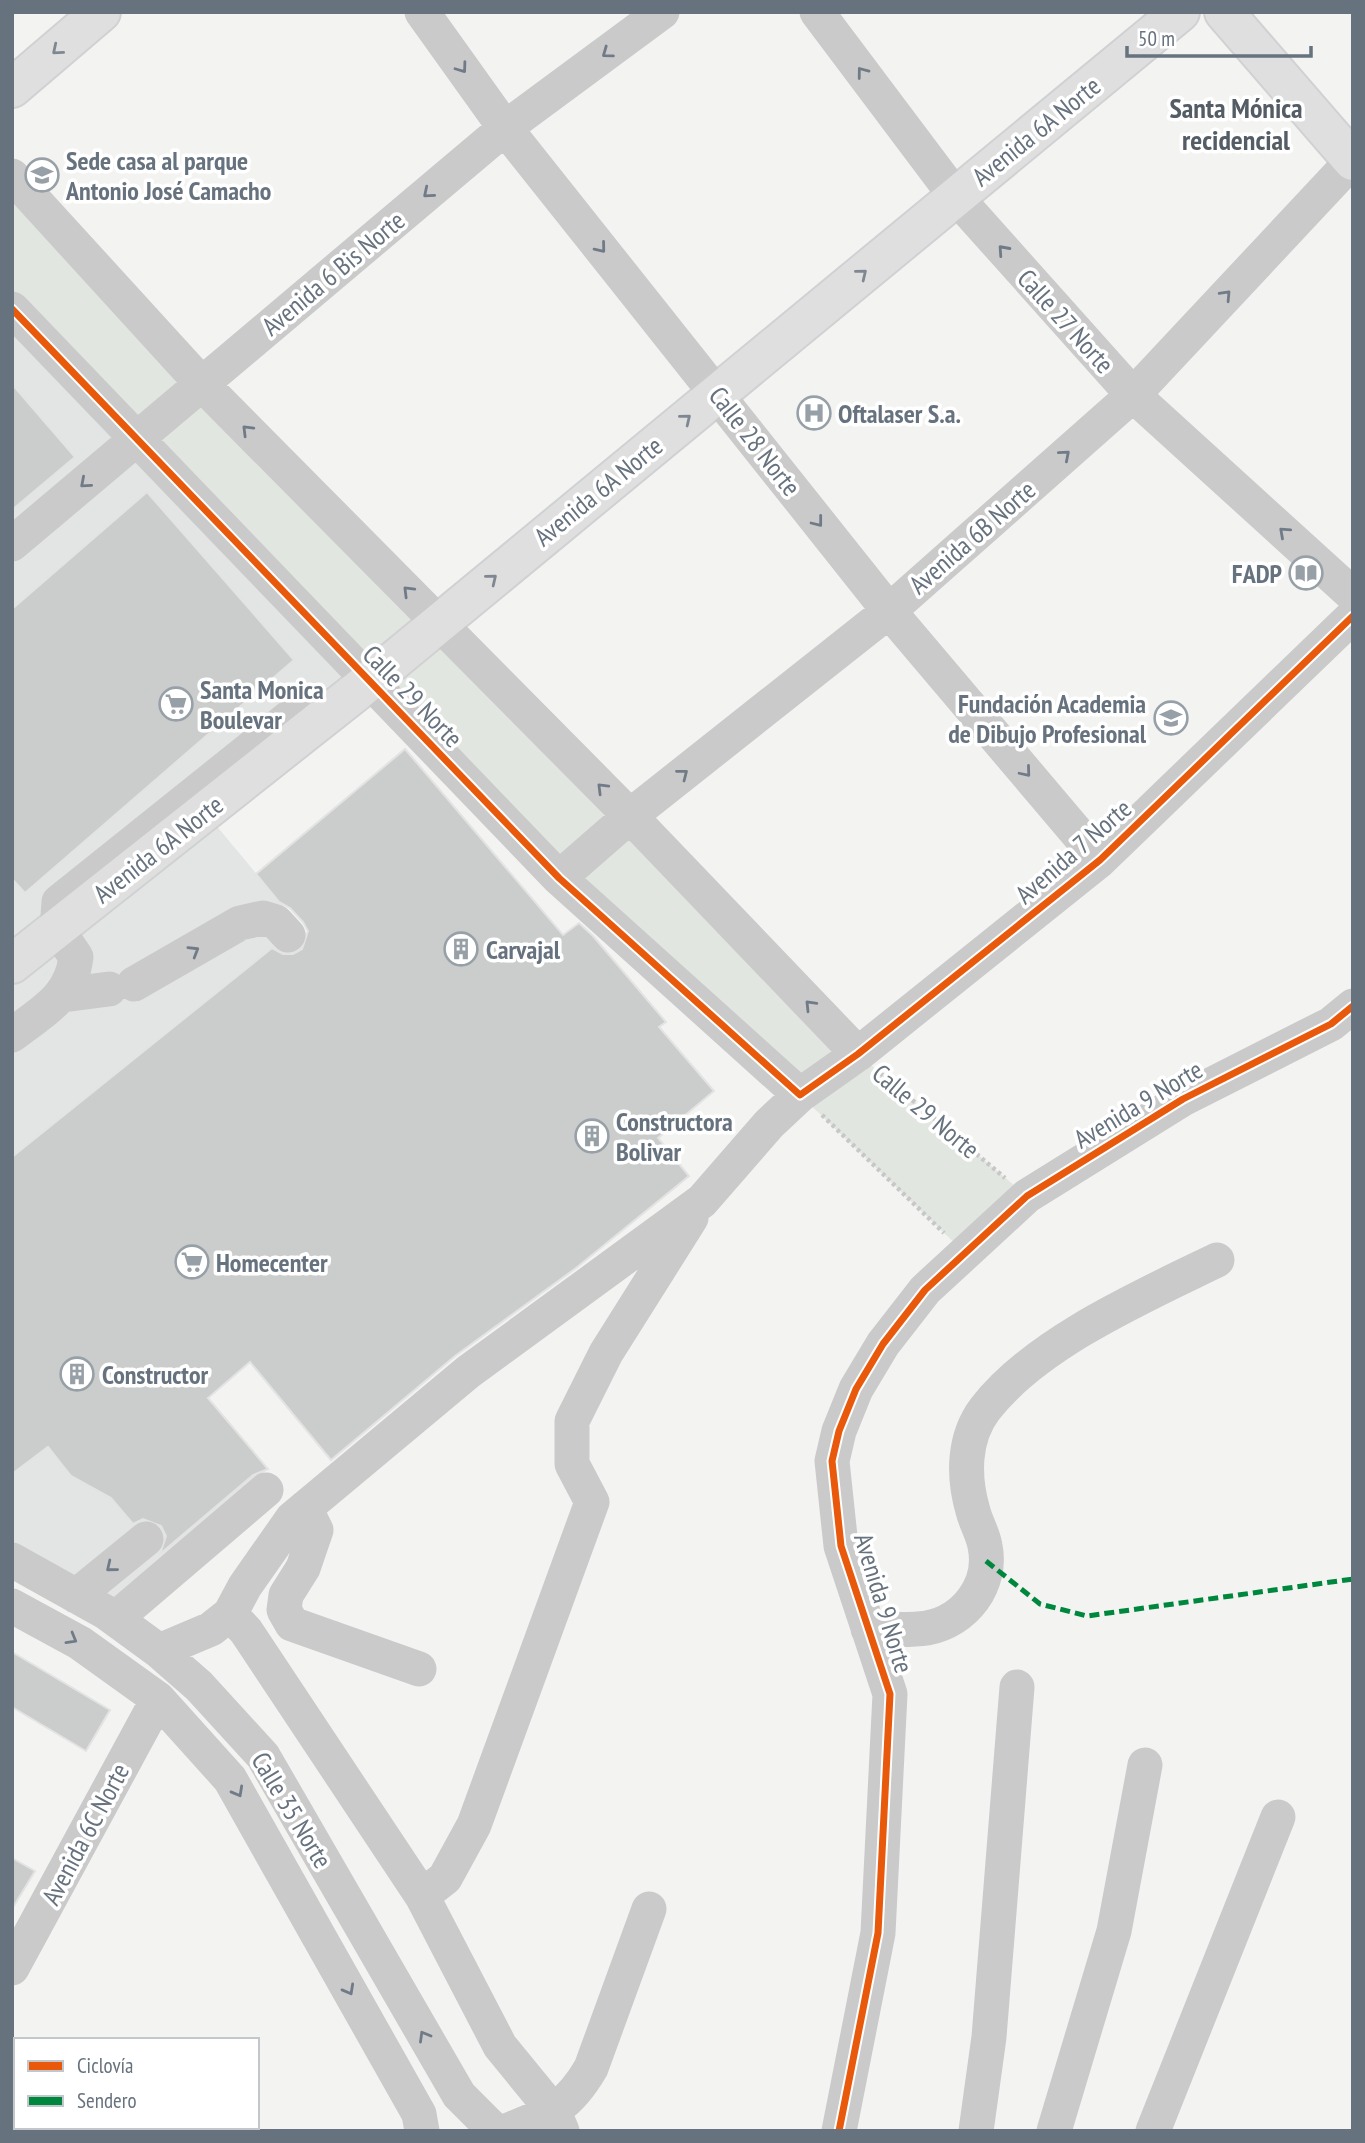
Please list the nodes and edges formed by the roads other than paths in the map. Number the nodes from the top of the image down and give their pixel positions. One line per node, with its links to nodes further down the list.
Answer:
1 (101, 12): 7 (main road, one-way to 7)
2 (422, 12): 8 (street, Calle 28 Norte, one-way to 8)
3 (662, 12): 8 (street, Avenida 6 Bis Norte, one-way to 8)
4 (817, 12): 11 (street, Calle 27 Norte, one-way to 4)
5 (1180, 12): 11 (main road, Avenida 6A Norte)
6 (1224, 12): 9 (main road)
7 (12, 88)
8 (505, 128): 13 (street, Avenida 6 Bis Norte, one-way to 13); 14 (street, Calle 28 Norte, one-way to 14)
9 (1353, 160): 15 (street, Avenida 6B Norte, one-way to 9)
10 (12, 176): 13 (street, Calle 29 Norte)
11 (956, 197): 14 (main road, Avenida 6A Norte, one-way to 11); 15 (street, Calle 27 Norte, one-way to 11)
12 (12, 309): 16 (street, Calle 29 Norte)
13 (201, 383): 16 (street, Avenida 6 Bis Norte); 21 (street, Calle 29 Norte, one-way to 13)
14 (717, 393): 19 (street, Calle 28 Norte, one-way to 19); 21 (main road, Avenida 6A Norte, one-way to 14)
15 (1133, 396): 18 (street, Calle 27 Norte, one-way to 15); 19 (street, Avenida 6B Norte, one-way to 15)
16 (136, 438): 17 (street, Avenida 6 Bis Norte, one-way to 17); 22 (street, Calle 29 Norte)
17 (12, 544)
18 (1353, 595)
19 (889, 611): 23 (street, Avenida 6B Norte, one-way to 19); 24 (street, Calle 28 Norte, one-way to 24)
20 (1353, 616): 24 (street, Avenida 7 Norte)
21 (439, 622): 22 (main road, Avenida 6A Norte); 23 (street, Calle 29 Norte, one-way to 21)
22 (369, 681): 25 (street, Calle 29 Norte); 26 (main road, Avenida 6A Norte)
23 (630, 816): 25 (street, Avenida 6B Norte); 32 (street, Calle 29 Norte, one-way to 23)
24 (1100, 860): 32 (street, Avenida 7 Norte)
25 (559, 878): 33 (street, Calle 29 Norte)
26 (57, 929): 28 (main road, Avenida 6A Norte); 29 (street)
27 (288, 935): 29 (street, one-way to 27)
28 (12, 964)
29 (63, 995): 31 (street)
30 (1353, 1006): 44 (street, Avenida 9 Norte)
31 (12, 1035)
32 (858, 1054): 33 (street, Avenida 7 Norte)
33 (800, 1094): 34 (street, Avenida 7 Norte)
34 (702, 1201): 37 (street); 52 (street)
35 (1217, 1260): 44 (street)
36 (267, 1490): 42 (street)
37 (305, 1508): 43 (street); 46 (street)
38 (146, 1538): 40 (street, one-way to 40)
39 (12, 1560): 40 (street, Calle 35 Norte)
40 (76, 1596): 42 (street, Calle 35 Norte)
41 (12, 1606): 49 (street, Calle 35 Norte, one-way to 49)
42 (115, 1619): 45 (street, Calle 35 Norte)
43 (220, 1622): 45 (street); 47 (street); 52 (street)
44 (868, 1629): 59 (street, Avenida 9 Norte)
45 (159, 1651): 47 (street, Calle 35 Norte)
46 (419, 1669)
47 (199, 1686): 57 (street, Calle 35 Norte, one-way to 47)
48 (1017, 1687): 60 (street)
49 (158, 1699): 54 (street, Avenida 6C Norte); 56 (street, Calle 35 Norte, one-way to 56)
50 (1144, 1765): 61 (street)
51 (1278, 1817): 62 (street)
52 (422, 1896): 55 (street)
53 (649, 1909): 55 (street)
54 (12, 1968)
55 (558, 2122): 58 (street)
56 (422, 2131)
57 (495, 2131)
58 (506, 2131)
59 (839, 2131)
60 (976, 2131)
61 (1054, 2131)
62 (1153, 2131)

